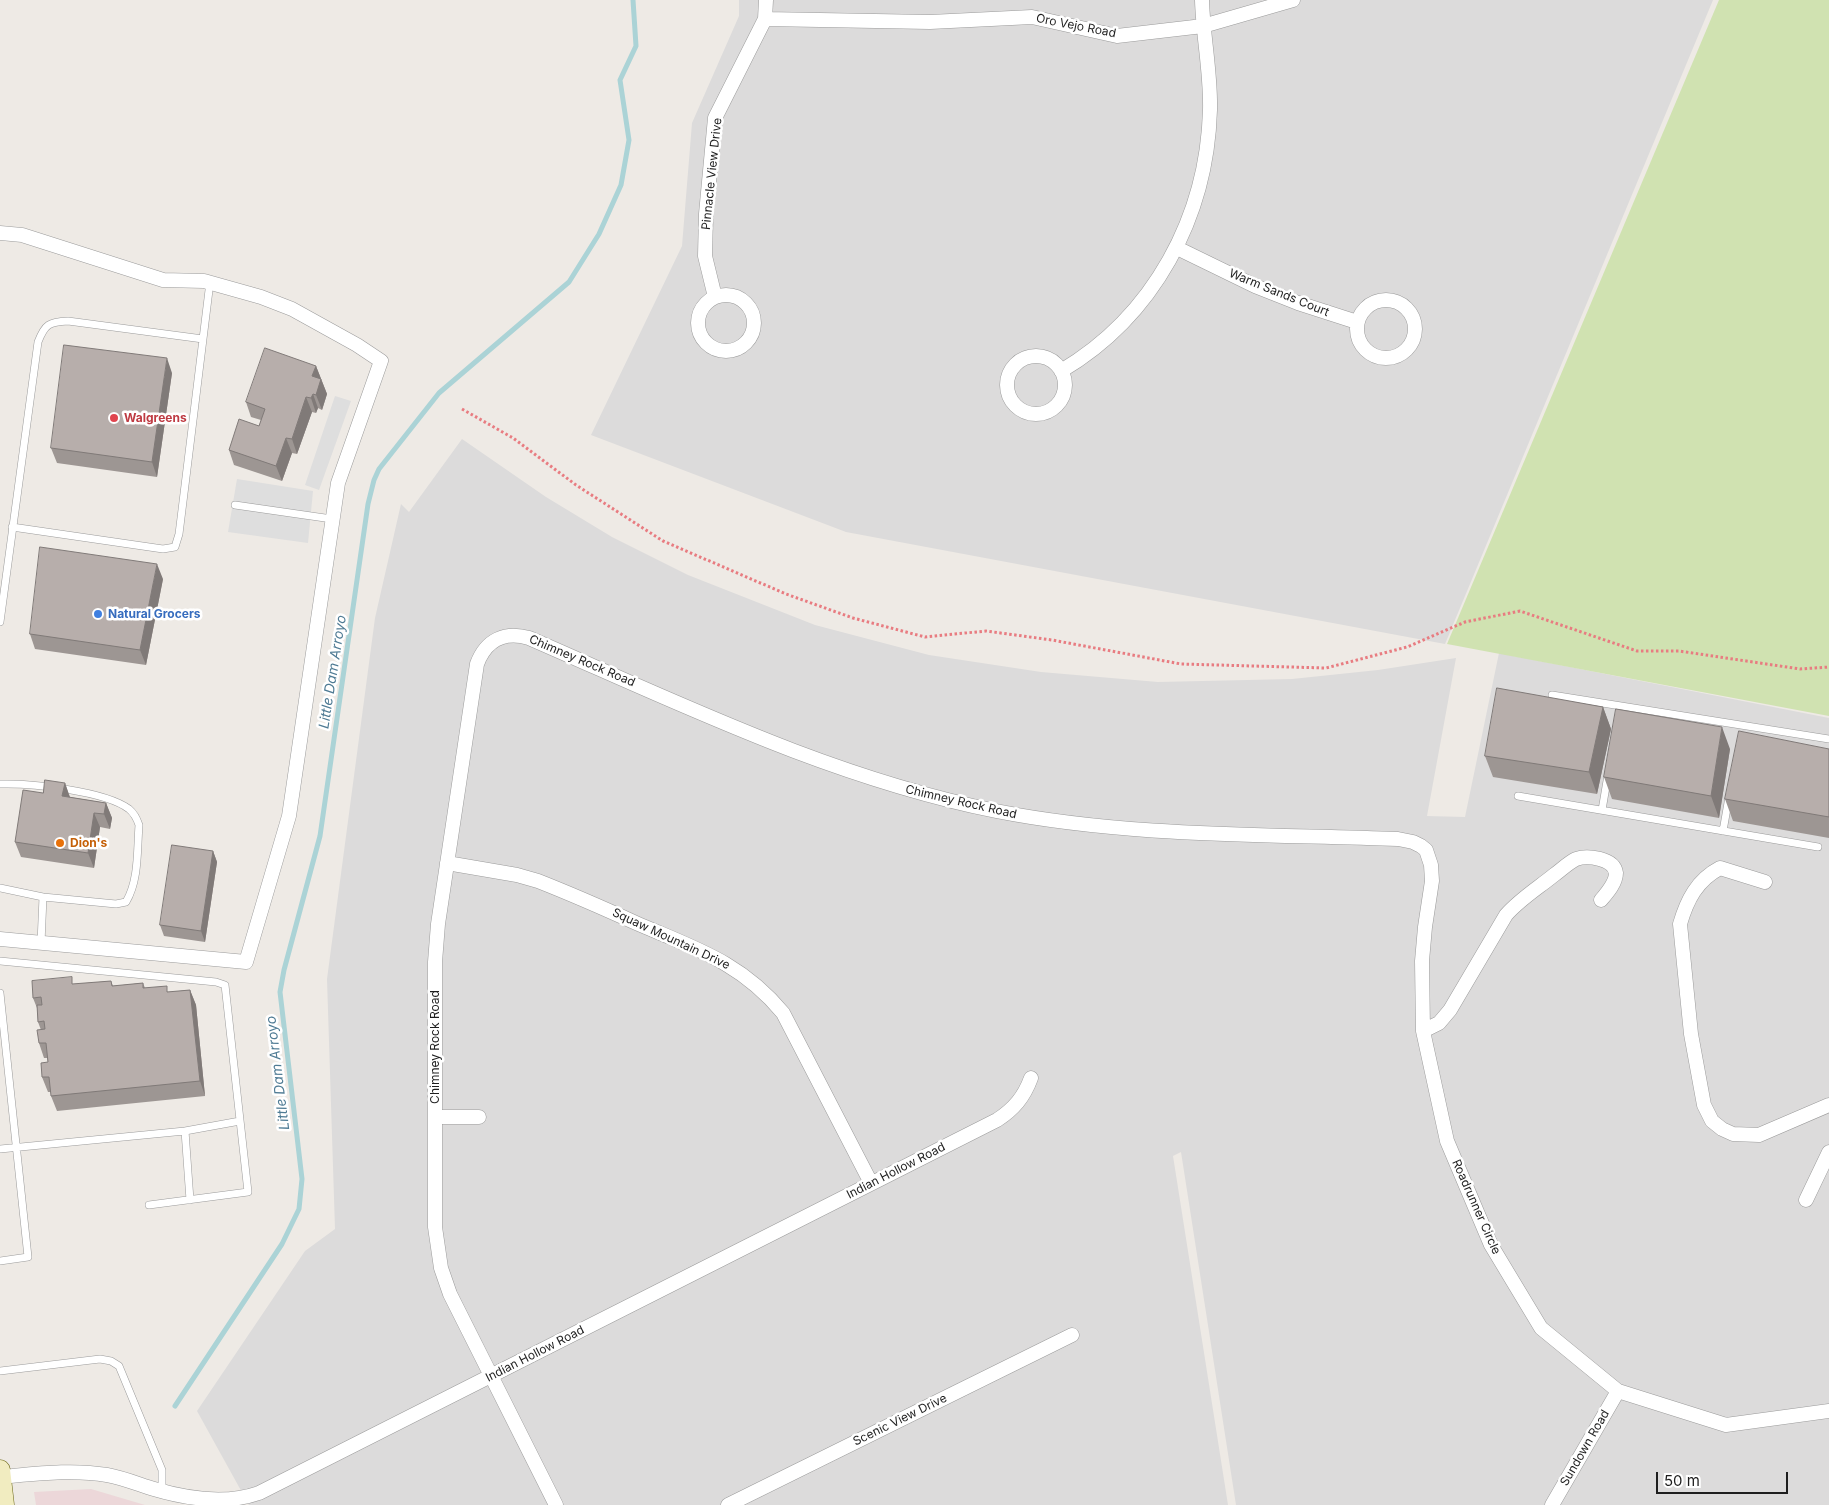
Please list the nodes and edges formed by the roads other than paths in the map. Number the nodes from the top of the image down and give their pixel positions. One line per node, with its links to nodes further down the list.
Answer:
1 (766, 0): 4 (street, Pinnacle View Drive)
2 (1202, 0): 5 (street)
3 (1294, 0): 5 (street, Oro Vejo Road)
4 (765, 19): 5 (street, Oro Vejo Road); 9 (street, Pinnacle View Drive)
5 (1203, 26): 7 (street)
6 (0, 233): 8 (street)
7 (1177, 248): 10 (street, Warm Sands Court); 12 (street)
8 (210, 282): 11 (lane); 14 (street)
9 (715, 297): 9 (street)
10 (1357, 322): 10 (street)
11 (203, 339): 15 (lane); 15 (lane)
12 (1061, 371): 12 (street)
13 (235, 504): 14 (lane)
14 (332, 519): 39 (street)
15 (12, 527): 17 (lane)
16 (0, 558): 17 (lane)
17 (8, 560): 18 (lane)
18 (0, 622)
19 (1552, 695): 20 (lane)
20 (1620, 706): 21 (lane); 22 (lane)
21 (1618, 715)
22 (1740, 726): 23 (lane); 24 (lane)
23 (1739, 736)
24 (1829, 739)
25 (1610, 763): 29 (lane)
26 (0, 784): 36 (lane)
27 (1731, 784): 30 (lane)
28 (1518, 796): 29 (lane)
29 (1602, 810): 30 (lane)
30 (1723, 831): 31 (lane)
31 (1818, 847)
32 (1426, 850): 33 (street, Chimney Rock Road); 42 (street, Roadrunner Circle)
33 (447, 863): 45 (street, Chimney Rock Road); 52 (street, Squaw Mountain Drive)
34 (1765, 882): 44 (street)
35 (0, 888): 36 (lane)
36 (43, 897): 39 (lane)
37 (1601, 900): 42 (street)
38 (0, 939): 39 (street)
39 (41, 943)
40 (0, 961): 47 (lane)
41 (0, 993): 49 (lane)
42 (1423, 1031): 60 (street, Roadrunner Circle)
43 (1031, 1078): 52 (street, Indian Hollow Road)
44 (1829, 1105)
45 (434, 1117): 46 (street); 59 (street, Chimney Rock Road)
46 (479, 1117)
47 (240, 1122): 48 (lane); 53 (lane)
48 (185, 1130): 49 (lane); 53 (lane)
49 (16, 1148): 50 (lane); 56 (lane)
50 (0, 1149)
51 (1829, 1152): 54 (street)
52 (871, 1183): 59 (street, Indian Hollow Road)
53 (190, 1200): 55 (lane)
54 (1806, 1200)
55 (149, 1205)
56 (0, 1261)
57 (1072, 1335): 67 (street, Scenic View Drive)
58 (0, 1371): 63 (lane)
59 (491, 1376): 64 (street, Indian Hollow Road); 66 (street, Chimney Rock Road)
60 (1618, 1391): 61 (street, Roadrunner Circle); 68 (street, Sundown Road)
61 (1829, 1411)
62 (0, 1475): 63 (street, Indian Hollow Road); 65 (main road)
63 (162, 1491): 64 (street, Indian Hollow Road)
64 (228, 1502)
65 (4, 1505)
66 (556, 1505)
67 (728, 1505)
68 (1552, 1505)

